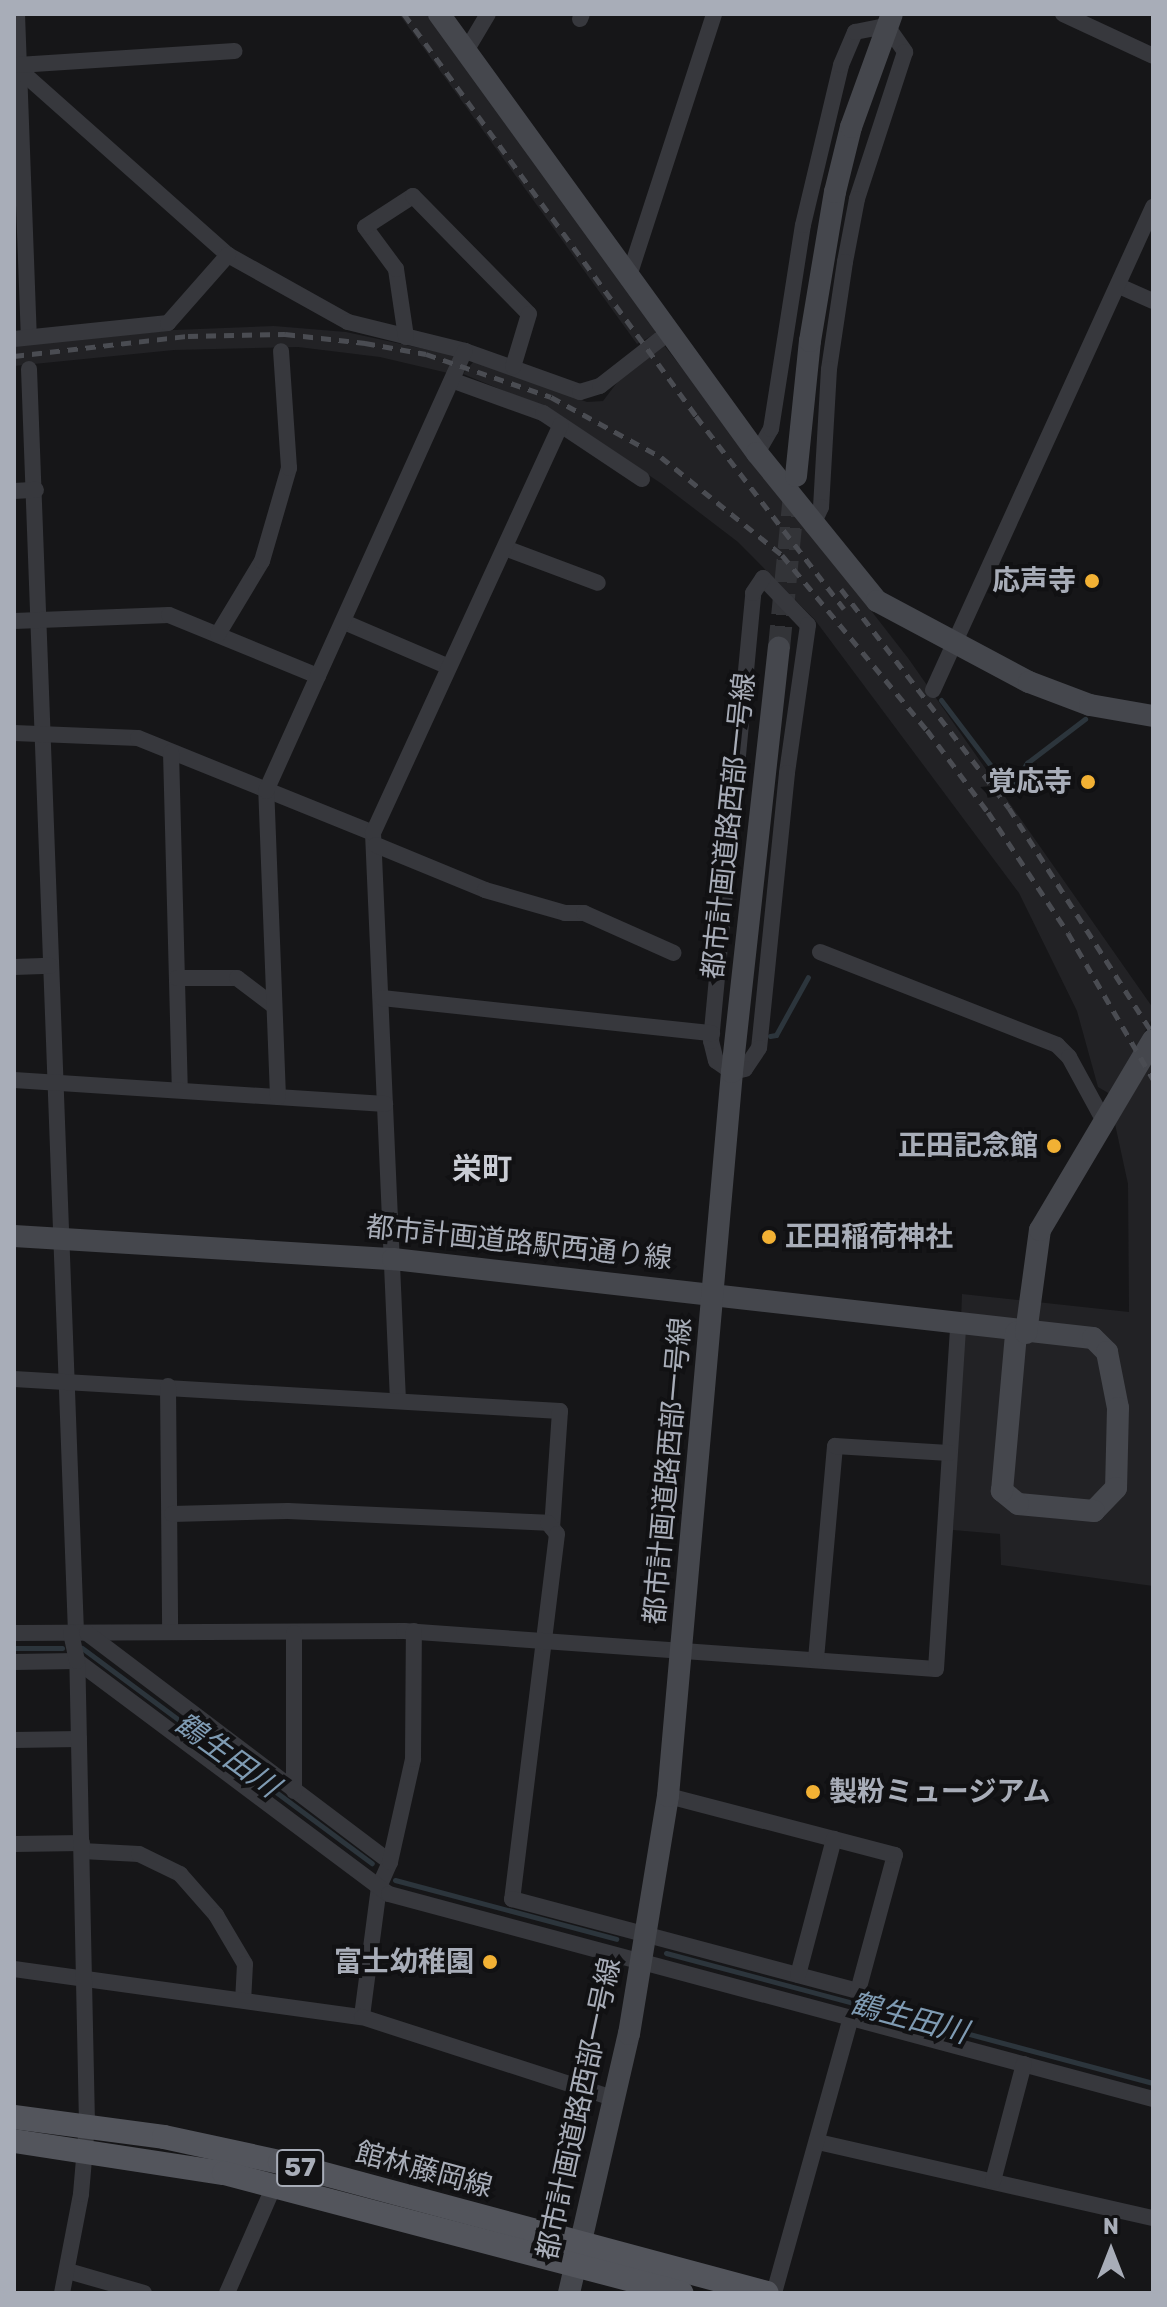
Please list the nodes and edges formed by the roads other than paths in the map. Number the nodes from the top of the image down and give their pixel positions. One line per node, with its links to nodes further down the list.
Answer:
1 (17, 14): 10 (street)
2 (439, 14): 8 (street)
3 (488, 14): 8 (street)
4 (714, 14): 14 (street)
5 (1063, 14): 9 (street)
6 (889, 20): 26 (street); 27 (street); 31 (street)
7 (235, 51): 10 (street)
8 (466, 51): 14 (street)
9 (1153, 56)
10 (16, 65): 12 (street); 13 (street)
11 (1153, 207): 15 (street)
12 (228, 255): 18 (street); 19 (street)
13 (20, 257): 19 (street)
14 (629, 276): 17 (street)
15 (1119, 286): 16 (street); 38 (street)
16 (1153, 301)
17 (668, 333): 22 (street); 26 (street)
18 (406, 337): 21 (street); 22 (street)
19 (22, 338)
20 (281, 351): 37 (street)
21 (465, 351): 22 (street); 24 (street)
22 (513, 367)
23 (29, 369): 29 (street)
24 (454, 381): 25 (street); 36 (street)
25 (561, 425): 28 (street); 32 (street)
26 (757, 453): 31 (street)
27 (796, 476)
28 (642, 479)
29 (36, 490): 30 (street); 34 (street)
30 (14, 491)
31 (812, 526): 38 (street)
32 (505, 548): 33 (street); 40 (street)
33 (598, 583)
34 (40, 620): 35 (street); 37 (street); 45 (street)
35 (14, 621)
36 (344, 622): 40 (street); 41 (street)
37 (218, 634): 41 (street)
38 (953, 643): 42 (street); 43 (street)
39 (779, 648): 58 (street, 都市計画道路西部一号線)
40 (449, 667): 48 (street)
41 (318, 676): 47 (street)
42 (933, 690)
43 (1153, 716)
44 (14, 733): 45 (street)
45 (41, 733): 46 (street); 51 (street)
46 (171, 752): 47 (street); 53 (street)
47 (266, 791): 48 (street); 55 (street)
48 (374, 839): 50 (street); 54 (street)
49 (820, 952): 64 (street)
50 (674, 953)
51 (50, 966): 52 (street); 60 (street)
52 (14, 967)
53 (177, 978): 55 (street); 61 (street)
54 (382, 998): 56 (street); 63 (street)
55 (274, 1006): 62 (street)
56 (712, 1033): 58 (street); 58 (street)
57 (1153, 1040): 64 (street)
58 (732, 1072): 68 (street, 都市計画道路西部一号線)
59 (14, 1080): 60 (street)
60 (54, 1080): 61 (street); 66 (street)
61 (180, 1090): 62 (street)
62 (278, 1097): 63 (street)
63 (385, 1104): 67 (street)
64 (1106, 1125): 70 (street)
65 (14, 1236): 66 (street, 都市計画道路駅西通り線)
66 (61, 1238): 67 (street, 都市計画道路駅西通り線); 72 (street)
67 (393, 1259): 68 (street, 都市計画道路駅西通り線); 74 (street)
68 (714, 1295): 69 (street, 都市計画道路駅西通り線); 84 (street, 都市計画道路西部一号線)
69 (958, 1326): 70 (street, 都市計画道路駅西通り線); 75 (street)
70 (1021, 1333): 70 (street)
71 (14, 1379): 72 (street)
72 (66, 1382): 73 (street); 81 (street)
73 (168, 1386): 74 (street); 76 (street)
74 (398, 1400): 77 (street)
75 (949, 1453): 85 (street); 85 (street)
76 (172, 1514): 77 (street); 79 (street)
77 (552, 1528): 83 (street)
78 (414, 1631): 82 (street); 83 (street); 95 (street)
79 (170, 1632): 81 (street); 82 (street)
80 (14, 1633): 81 (street)
81 (78, 1633): 86 (street); 90 (street)
82 (294, 1633): 90 (street)
83 (546, 1639): 84 (street); 97 (street)
84 (681, 1648): 85 (street); 91 (street, 都市計画道路西部一号線)
85 (816, 1659)
86 (77, 1661): 87 (street); 88 (street); 96 (street)
87 (14, 1662)
88 (79, 1739): 89 (street); 94 (street)
89 (14, 1740)
90 (294, 1791): 95 (street)
91 (668, 1796): 92 (street); 97 (street, 都市計画道路西部一号線)
92 (834, 1839): 100 (street); 100 (street)
93 (14, 1844): 94 (street)
94 (82, 1847): 101 (street); 102 (street)
95 (390, 1862): 96 (street)
96 (379, 1887): 98 (street); 103 (street)
97 (647, 1933): 98 (street, 都市計画道路西部一号線); 100 (street)
98 (642, 1963): 104 (street); 106 (street, 都市計画道路西部一号線)
99 (14, 1969): 101 (street)
100 (798, 1975)
101 (87, 1979): 102 (street); 109 (street)
102 (243, 2000): 103 (street)
103 (362, 2017): 106 (street)
104 (851, 2017): 105 (street); 111 (street)
105 (1024, 2064): 107 (street); 112 (street)
106 (616, 2099): 115 (street, 都市計画道路西部一号線)
107 (1153, 2099)
108 (14, 2117): 109 (main road, 館林藤岡線 / 57)
109 (86, 2136): 110 (main road, 館林藤岡線 / 57); 113 (main road, 館林藤岡線 / 57); 115 (main road, 館林藤岡線 / 57); 116 (street)
110 (14, 2141)
111 (818, 2142): 112 (street); 123 (street)
112 (993, 2181): 114 (street)
113 (274, 2186): 115 (main road, 館林藤岡線 / 57); 119 (street)
114 (1153, 2218)
115 (579, 2255): 120 (street, 都市計画道路西部一号線); 121 (main road, 館林藤岡線 / 57); 122 (main road, 館林藤岡線 / 57)
116 (68, 2271): 117 (street); 118 (street)
117 (62, 2293)
118 (144, 2293)
119 (227, 2293)
120 (569, 2293)
121 (682, 2293)
122 (767, 2293)
123 (774, 2293)

